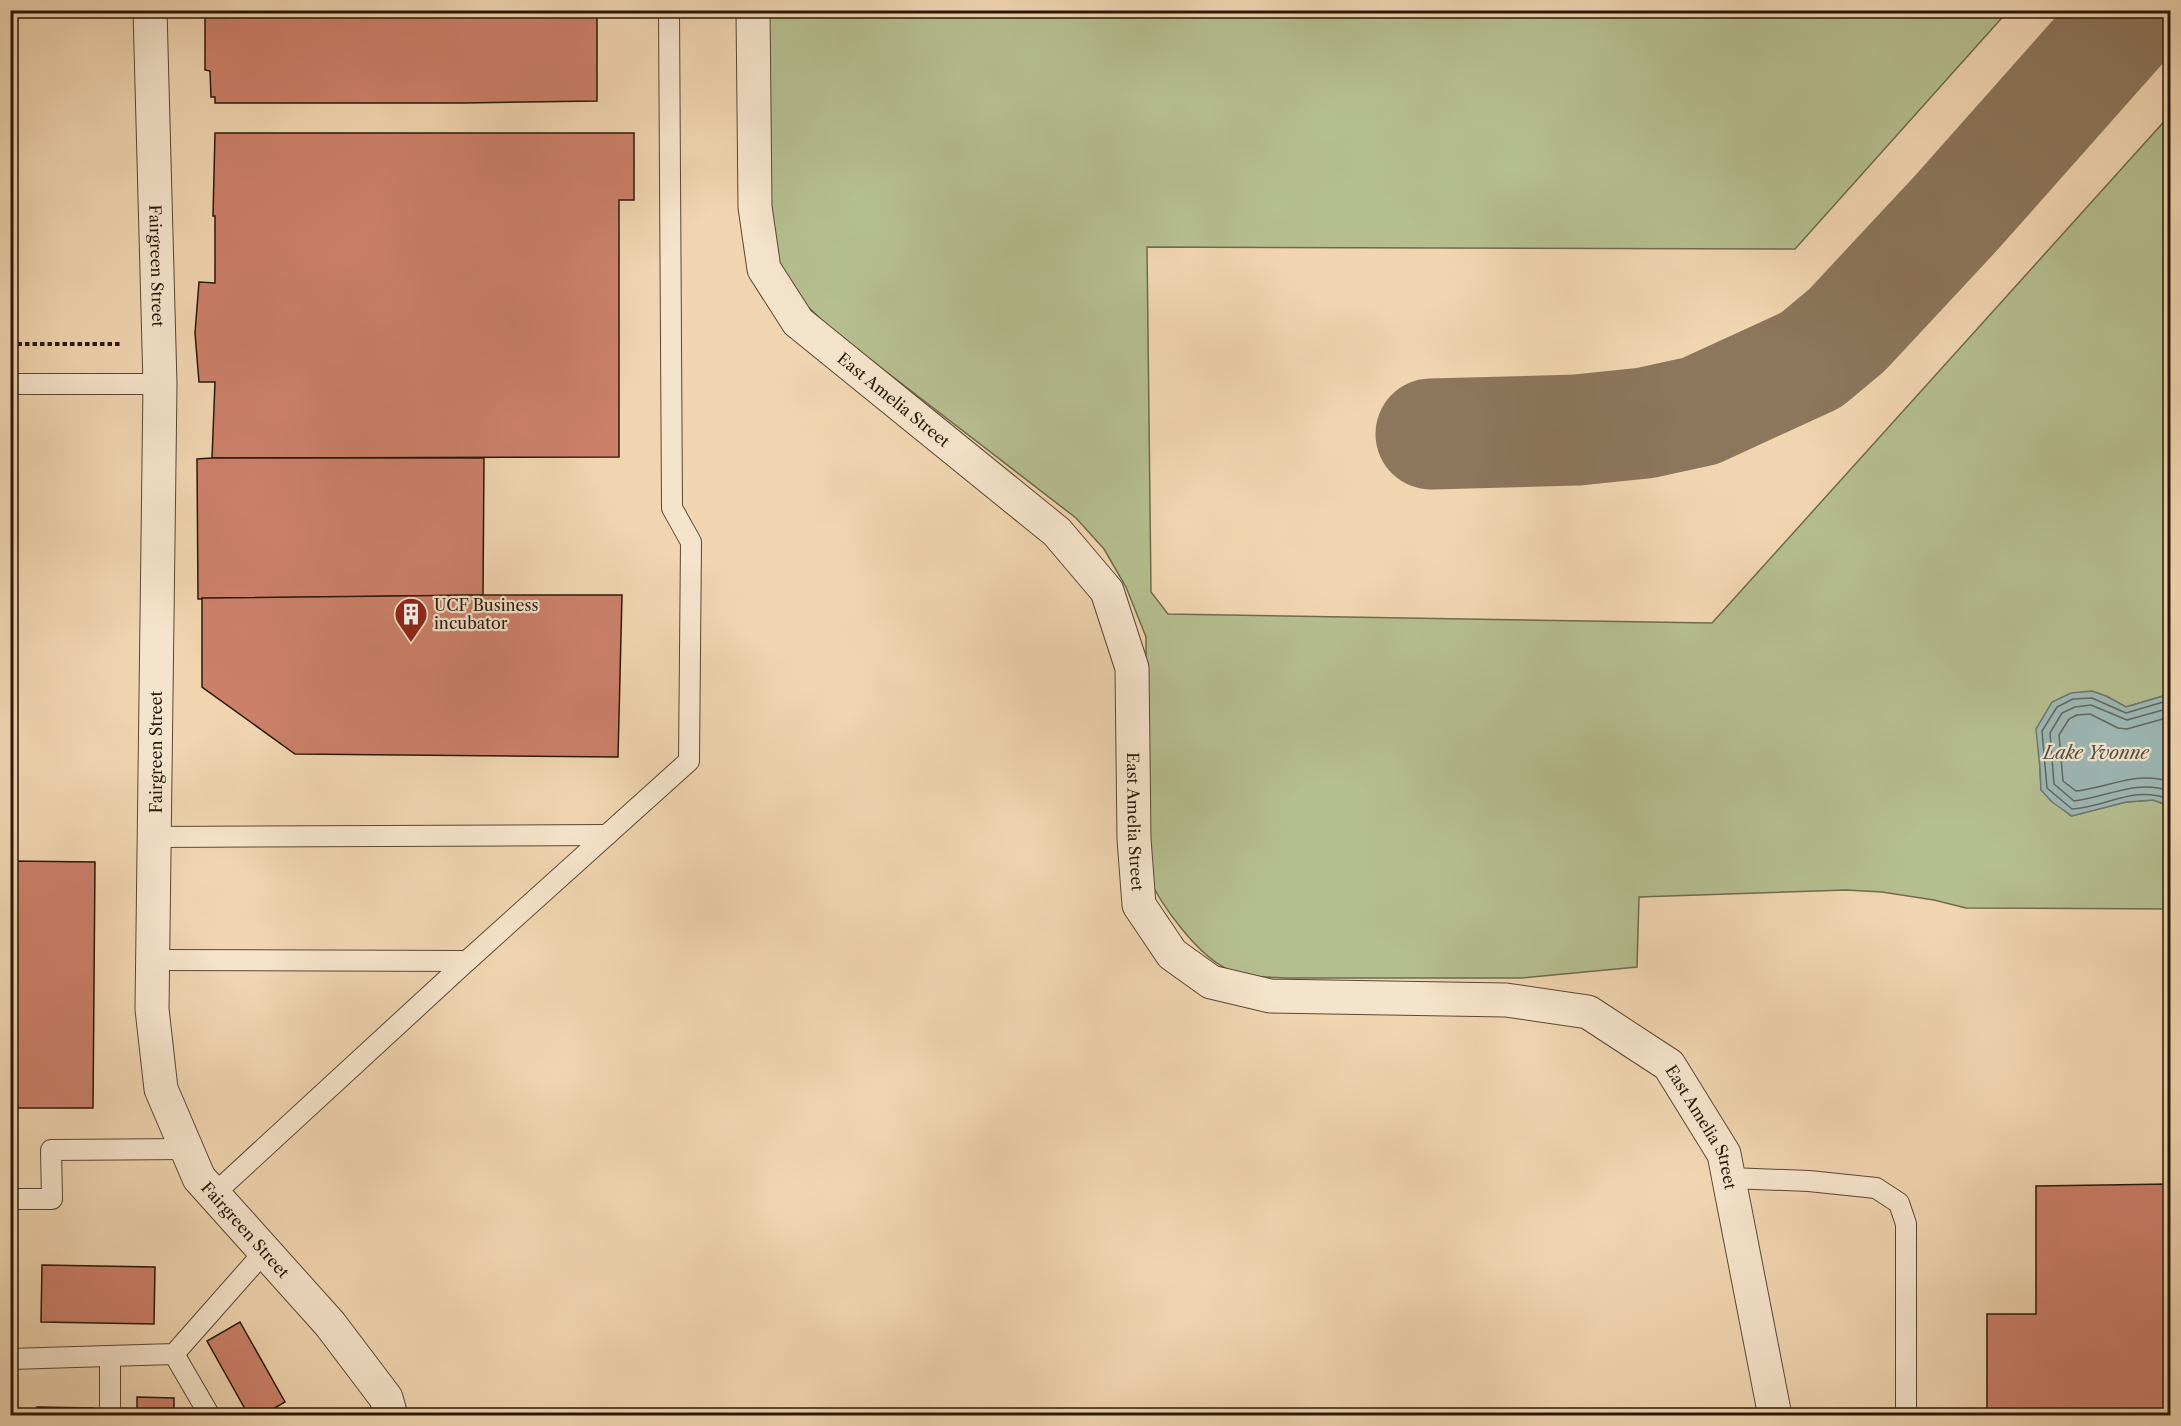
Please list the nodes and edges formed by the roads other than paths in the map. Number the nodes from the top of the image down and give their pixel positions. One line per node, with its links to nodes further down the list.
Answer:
1 (150, 10): 5 (street, Fairgreen Street)
2 (669, 10): 6 (lane)
3 (753, 10): 11 (street, East Amelia Street)
4 (10, 384): 5 (lane)
5 (160, 384): 7 (street, Fairgreen Street)
6 (607, 835): 7 (lane); 9 (lane)
7 (155, 837): 8 (street, Fairgreen Street)
8 (153, 960): 9 (lane); 10 (street, Fairgreen Street)
9 (467, 962): 12 (lane)
10 (187, 1149): 12 (street, Fairgreen Street); 13 (lane)
11 (1730, 1178): 21 (street, East Amelia Street); 22 (lane)
12 (214, 1194): 14 (street, Fairgreen Street)
13 (10, 1199)
14 (265, 1251): 15 (lane); 20 (street, Fairgreen Street)
15 (174, 1354): 16 (lane); 19 (lane)
16 (110, 1356): 17 (lane); 18 (lane)
17 (10, 1359)
18 (110, 1416)
19 (210, 1416)
20 (391, 1416)
21 (1775, 1416)
22 (1906, 1416)

